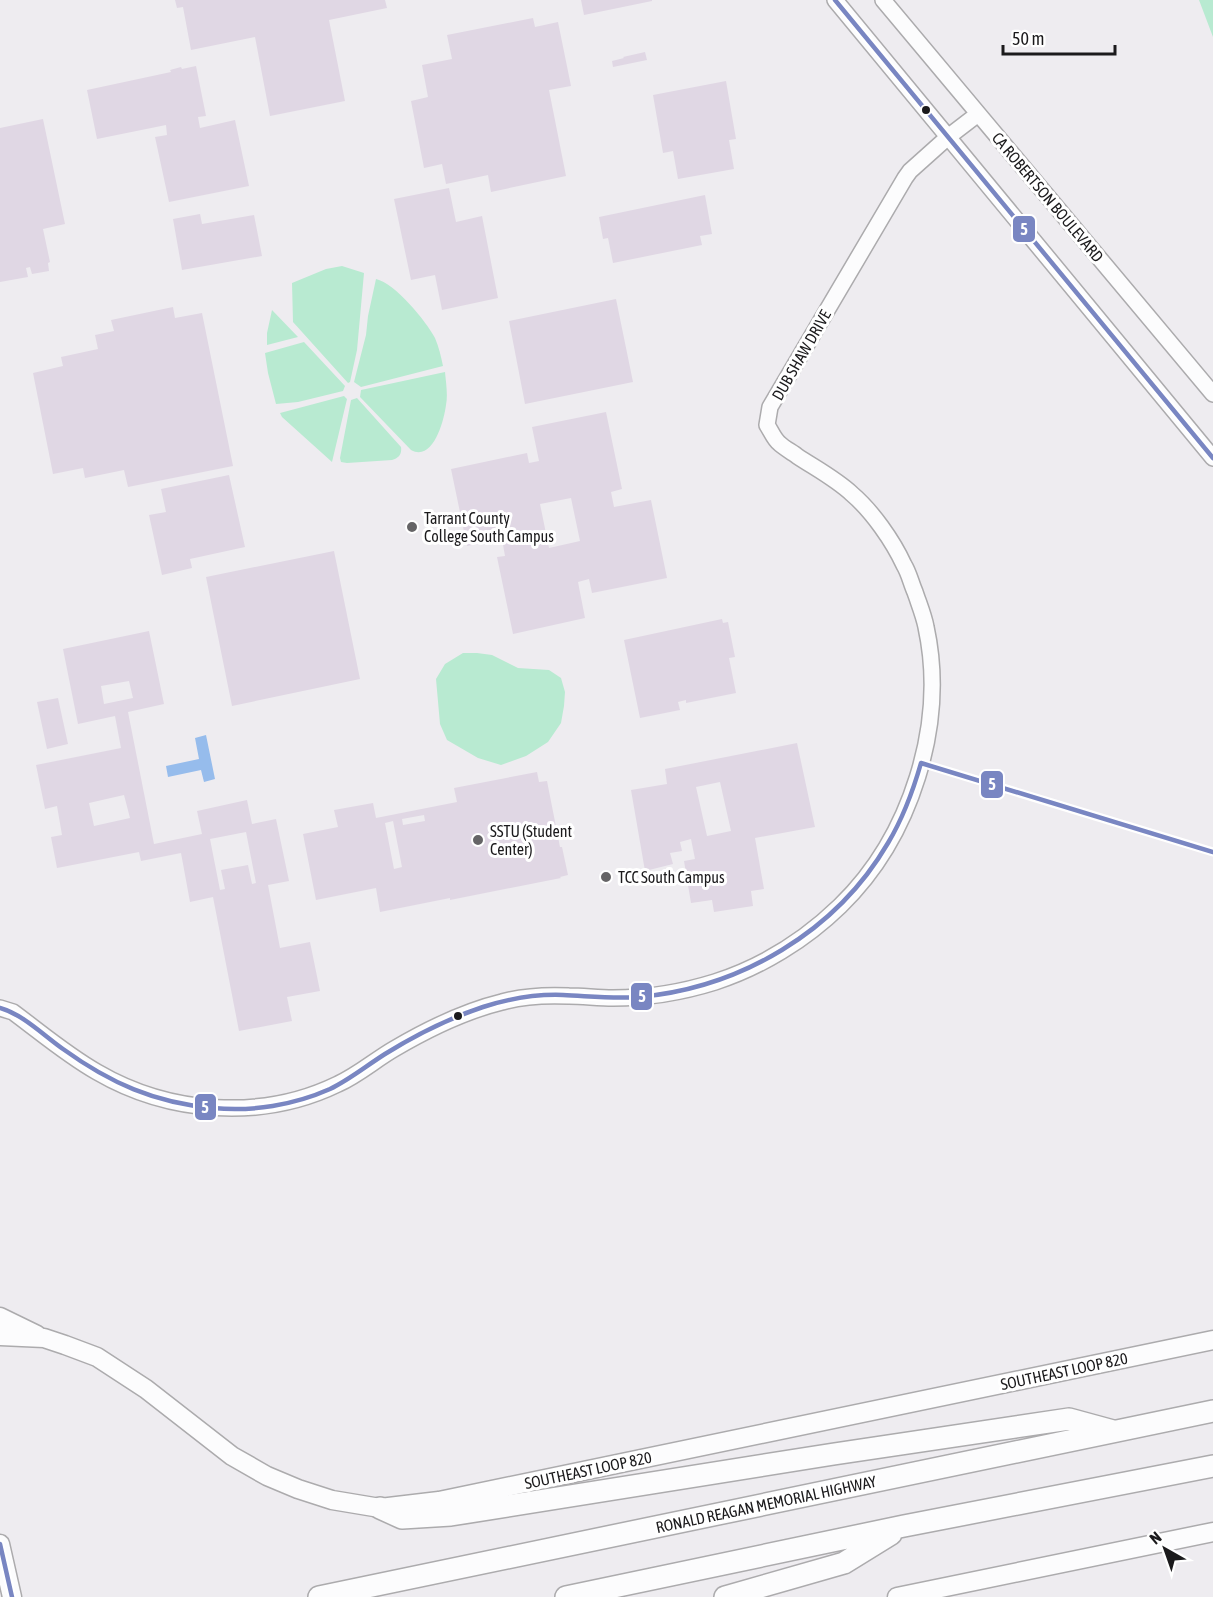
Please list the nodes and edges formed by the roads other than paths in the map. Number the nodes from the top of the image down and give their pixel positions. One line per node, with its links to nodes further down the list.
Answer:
1 (835, 0): 4 (street)
2 (883, 0): 3 (street, CA ROBERTSON BOULEVARD)
3 (978, 114): 4 (street, DUB SHAW DRIVE); 5 (street, CA ROBERTSON BOULEVARD)
4 (948, 137): 6 (street); 7 (street, DUB SHAW DRIVE)
5 (1213, 394)
6 (1213, 458)
7 (0, 1008)
8 (0, 1317): 10 (main road)
9 (0, 1336): 10 (main road, SOUTHEAST LOOP 820)
10 (44, 1338): 15 (main road, SOUTHEAST LOOP 820)
11 (1213, 1340): 15 (main road, SOUTHEAST LOOP 820)
12 (1213, 1411): 13 (highway, RONALD REAGAN MEMORIAL HIGHWAY)
13 (1116, 1432): 15 (highway); 20 (highway, RONALD REAGAN MEMORIAL HIGHWAY)
14 (1213, 1466): 16 (highway)
15 (380, 1508)
16 (904, 1526): 21 (highway); 22 (highway)
17 (1213, 1532): 23 (main road)
18 (0, 1544): 19 (main road)
19 (12, 1597)
20 (319, 1597)
21 (566, 1597)
22 (725, 1597)
23 (897, 1597)

